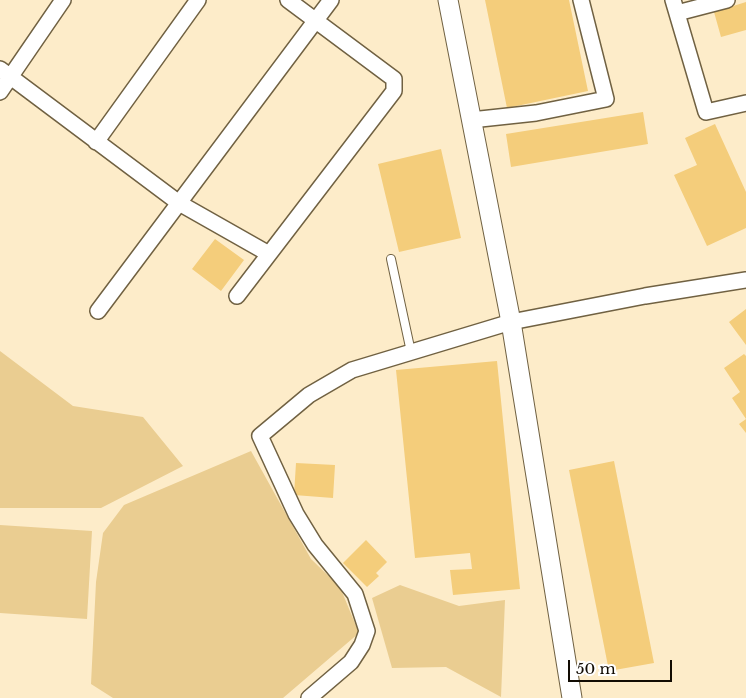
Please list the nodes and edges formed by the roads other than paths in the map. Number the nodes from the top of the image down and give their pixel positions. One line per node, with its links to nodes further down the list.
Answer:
1 (63, 0): 10 (street)
2 (198, 0): 14 (street)
3 (288, 0): 9 (street)
4 (331, 0): 9 (street)
5 (448, 0): 13 (street)
6 (581, 0): 13 (street)
7 (727, 0): 8 (street)
8 (675, 6): 12 (street)
9 (316, 20): 15 (street); 16 (street)
10 (5, 73): 11 (street); 14 (street)
11 (0, 92)
12 (746, 103)
13 (471, 120): 21 (street)
14 (96, 142): 15 (street)
15 (179, 203): 16 (street); 20 (street)
16 (269, 254): 19 (street)
17 (391, 259): 22 (lane)
18 (746, 280): 21 (street)
19 (237, 296)
20 (98, 311)
21 (511, 322): 22 (street); 24 (street)
22 (411, 352): 23 (street)
23 (308, 698)
24 (572, 698)

